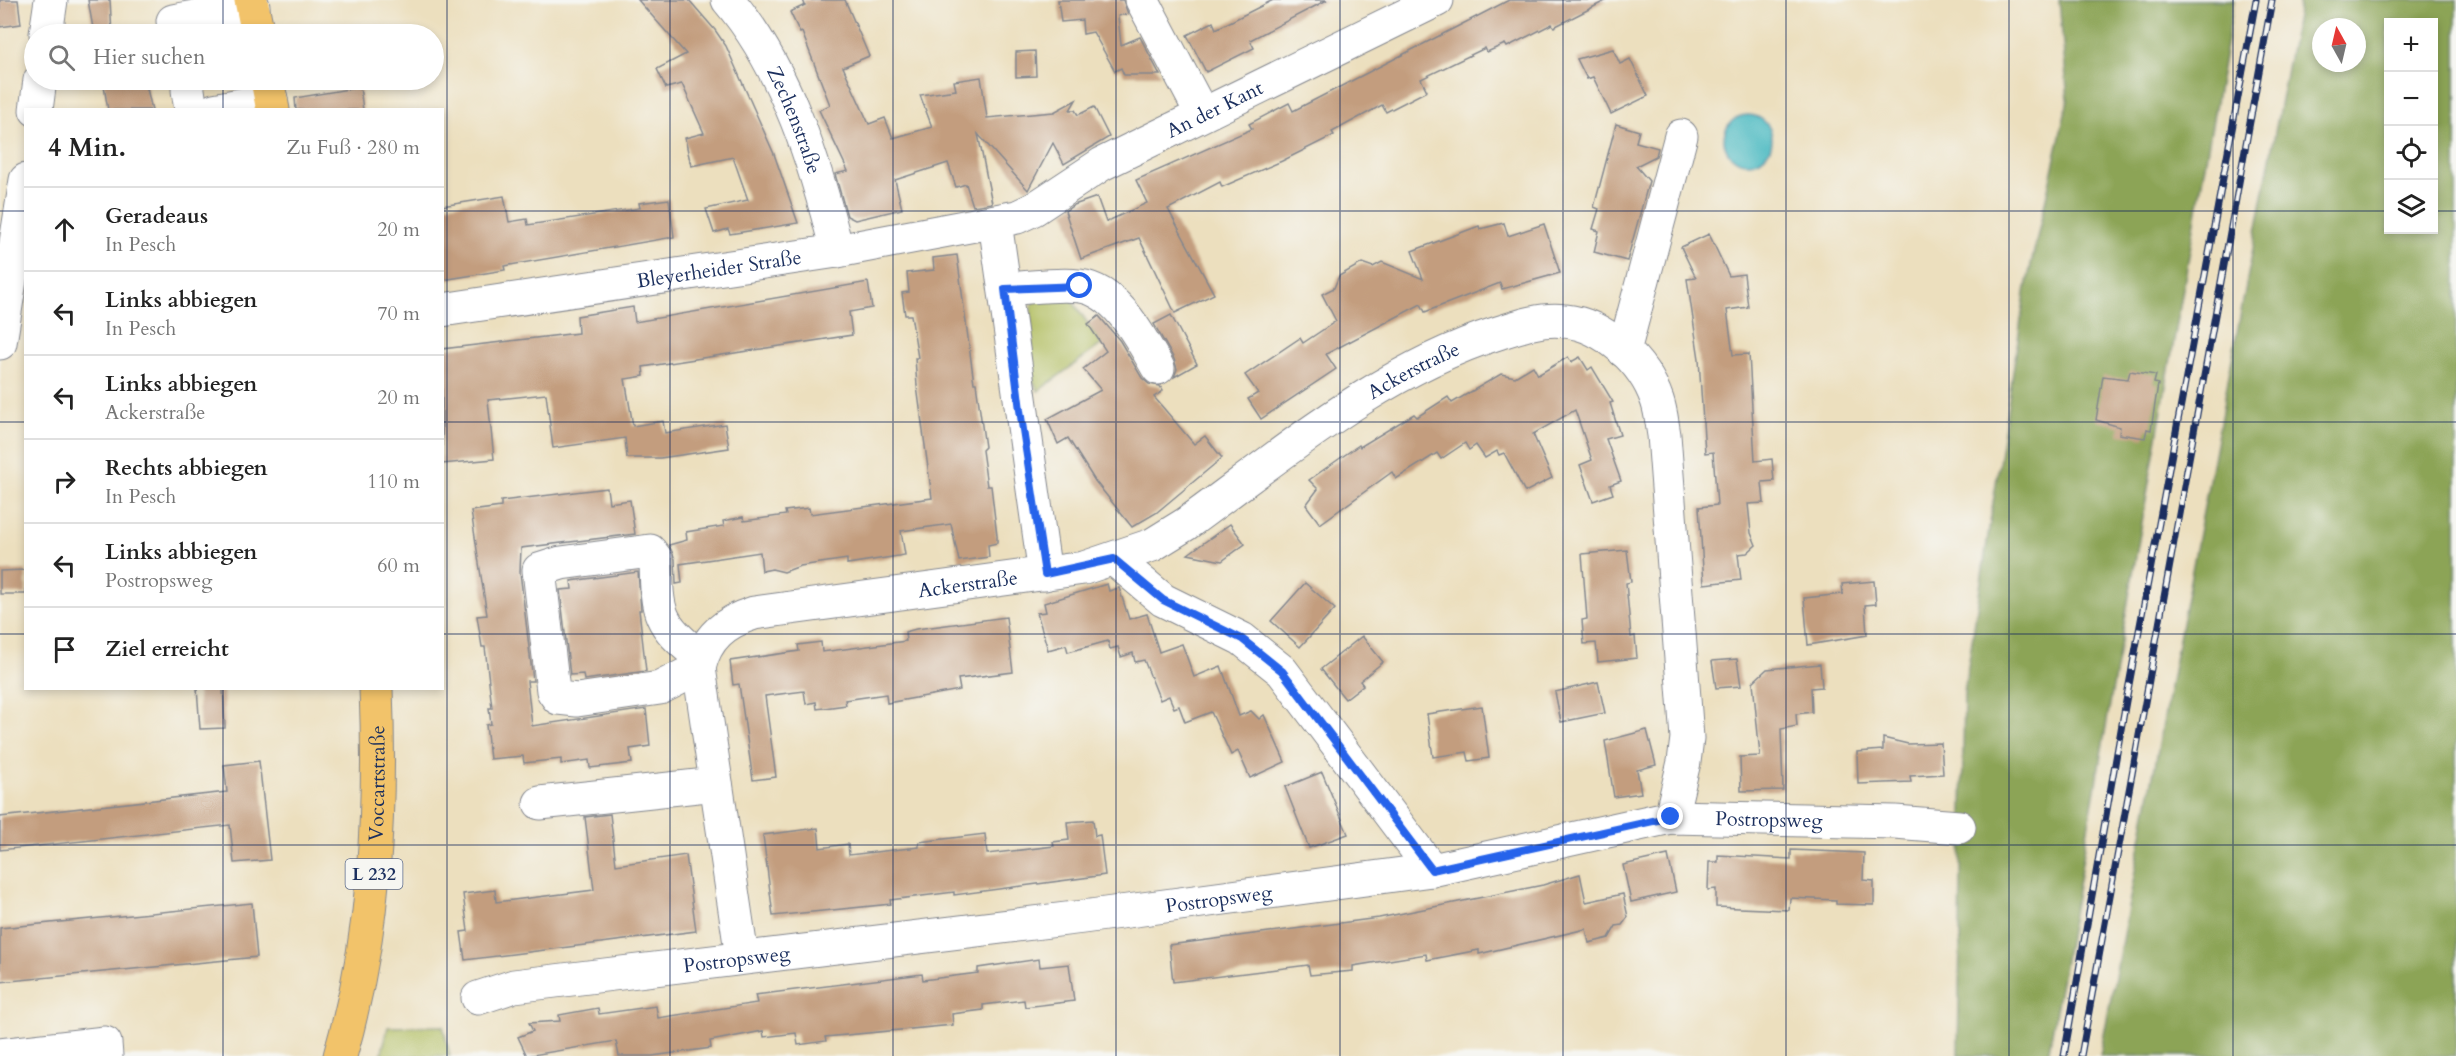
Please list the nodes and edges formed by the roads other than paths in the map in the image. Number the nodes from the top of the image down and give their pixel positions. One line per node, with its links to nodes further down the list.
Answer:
1 (51, 0): 6 (street)
2 (728, 0): 16 (street, Zechenstraße)
3 (1142, 0): 12 (street)
4 (1437, 0): 12 (street, An der Kant)
5 (254, 14): 7 (street)
6 (47, 24)
7 (174, 24)
8 (39, 90): 10 (street)
9 (271, 96): 11 (street)
10 (36, 108)
11 (222, 108)
12 (1202, 114): 15 (street, An der Kant)
13 (1682, 136): 21 (street)
14 (24, 193): 20 (street)
15 (995, 222): 16 (street, Bleyerheider Straße); 17 (street)
16 (837, 251): 18 (street, Bleyerheider Straße)
17 (1005, 289): 22 (street); 24 (street)
18 (444, 310)
19 (24, 341): 20 (street)
20 (0, 343)
21 (1624, 351): 23 (street, Ackerstraße); 29 (street, Ackerstraße)
22 (1158, 368)
23 (1114, 559): 24 (street, Ackerstraße); 31 (street)
24 (1045, 574): 25 (street, Ackerstraße)
25 (700, 663): 25 (street); 27 (street)
26 (376, 690): 36 (main road, Voccartstraße / L 232)
27 (716, 784): 28 (street); 32 (street)
28 (540, 803)
29 (1671, 817): 30 (street, Postropsweg); 31 (street, Postropsweg)
30 (1959, 827)
31 (1432, 870): 32 (street, Postropsweg)
32 (742, 957): 33 (street, Postropsweg)
33 (478, 998)
34 (0, 1055): 35 (street)
35 (106, 1056)
36 (340, 1056)

